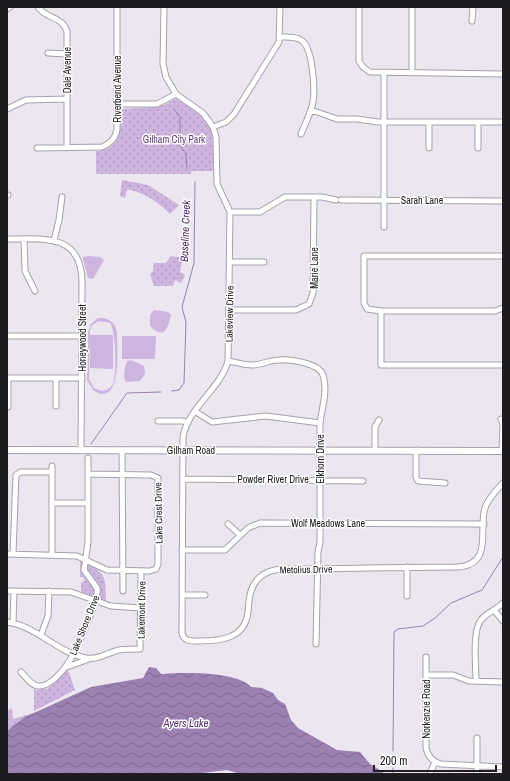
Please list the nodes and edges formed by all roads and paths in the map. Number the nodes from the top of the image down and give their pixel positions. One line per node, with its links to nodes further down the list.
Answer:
1 (10, 7): 9 (street)
2 (38, 7): 13 (street, Dale Avenue)
3 (117, 7): 19 (street, Riverbend Avenue)
4 (164, 7): 17 (street)
5 (280, 7): 11 (street)
6 (359, 7): 15 (street)
7 (412, 7): 14 (street)
8 (473, 7): 10 (street)
9 (7, 9)
10 (472, 21)
11 (280, 37): 21 (street); 26 (street)
12 (48, 54): 13 (street)
13 (67, 54): 18 (street, Dale Avenue)
14 (412, 73): 15 (street); 16 (street)
15 (384, 74): 22 (street)
16 (503, 74)
17 (176, 94): 19 (street); 26 (street)
18 (67, 99): 20 (street); 29 (street, Dale Avenue)
19 (117, 104): 29 (street, Riverbend Avenue)
20 (7, 109)
21 (311, 110): 22 (street); 27 (street)
22 (383, 122): 23 (street); 35 (street)
23 (430, 122): 24 (street); 30 (street)
24 (478, 122): 25 (street); 31 (street)
25 (503, 122)
26 (214, 127): 36 (street, Lakeview Drive)
27 (301, 134)
28 (37, 148): 29 (street, Riverbend Avenue)
29 (67, 148)
30 (429, 148)
31 (478, 148)
32 (62, 197): 40 (street)
33 (314, 197): 35 (street, Sarah Lane); 36 (street, Sarah Lane); 45 (street, Marie Lane)
34 (503, 201): 35 (street, Sarah Lane)
35 (383, 203): 37 (street)
36 (230, 212): 42 (street, Lakeview Drive)
37 (384, 228)
38 (7, 239): 39 (street, Honeywood Street)
39 (24, 239): 40 (street, Honeywood Street); 44 (street)
40 (54, 240): 49 (street, Honeywood Street)
41 (503, 256): 46 (street)
42 (230, 262): 43 (street); 45 (street, Lakeview Drive)
43 (264, 262)
44 (35, 290)
45 (230, 310): 50 (street, Lakeview Drive)
46 (381, 310): 47 (street); 51 (street)
47 (502, 310)
48 (7, 336): 49 (street)
49 (82, 336): 54 (street, Honeywood Street)
50 (228, 361): 57 (street, Lakeview Drive); 62 (street, Elkhorn Drive)
51 (503, 365)
52 (8, 378): 53 (street); 56 (street)
53 (56, 378): 54 (street); 55 (street)
54 (82, 378): 64 (street, Honeywood Street)
55 (56, 406)
56 (8, 407)
57 (196, 412): 61 (street, Lakeview Drive); 62 (street)
58 (501, 419): 70 (street, Gilham Road)
59 (380, 420): 68 (street)
60 (158, 421): 61 (street)
61 (188, 423): 66 (street, Lakeview Drive)
62 (320, 423): 67 (street, Elkhorn Drive)
63 (7, 450): 64 (street, Gilham Road)
64 (81, 450): 65 (street, Gilham Road)
65 (122, 450): 66 (street, Gilham Road); 73 (street)
66 (183, 450): 67 (street, Gilham Road); 74 (street, Lakeview Drive)
67 (321, 450): 68 (street, Gilham Road); 75 (street, Elkhorn Drive)
68 (376, 450): 69 (street, Gilham Road)
69 (416, 450): 70 (street, Gilham Road); 77 (street)
70 (503, 451)
71 (88, 458): 72 (street, Lake Shore Drive)
72 (88, 474): 73 (street, Lake Crest Drive); 80 (street, Lake Shore Drive)
73 (122, 474): 92 (street); 93 (street, Lake Crest Drive)
74 (183, 479): 75 (street, Powder River Drive); 85 (street, Lakeview Drive)
75 (320, 479): 76 (street, Powder River Drive); 81 (street, Elkhorn Drive)
76 (363, 481)
77 (445, 483)
78 (503, 483): 83 (street, Metolius Drive)
79 (52, 503): 80 (street); 87 (street); 88 (street)
80 (88, 503): 89 (street, Lake Shore Drive)
81 (320, 523): 83 (street, Wolf Meadows Lane); 84 (street, Wolf Meadows Lane); 91 (street, Elkhorn Drive)
82 (228, 524): 84 (street)
83 (484, 524): 90 (street, Metolius Drive)
84 (240, 535): 85 (street, Wolf Meadows Lane)
85 (182, 550): 98 (street, Lakeview Drive)
86 (7, 554): 87 (street)
87 (13, 554): 88 (street)
88 (52, 555): 89 (street)
89 (86, 559): 92 (street); 101 (street, Lake Shore Drive)
90 (407, 567): 91 (street, Metolius Drive); 100 (street)
91 (318, 569): 108 (street, Metolius Drive); 110 (street, Elkhorn Drive)
92 (123, 571): 93 (street); 97 (street)
93 (141, 571): 103 (street, Lakemont Drive)
94 (7, 591): 95 (street)
95 (14, 591): 96 (street); 107 (street)
96 (49, 591): 101 (street); 109 (street)
97 (123, 591)
98 (182, 595): 99 (street); 108 (street, Lakeview Drive)
99 (205, 595)
100 (407, 596)
101 (96, 601): 103 (street); 111 (street, Lake Shore Drive)
102 (503, 603): 104 (street)
103 (141, 608): 113 (street, Lakemont Drive)
104 (495, 611): 105 (street); 117 (street)
105 (503, 621)
106 (7, 622): 107 (street)
107 (13, 623): 109 (street)
108 (182, 632)
109 (41, 635): 111 (street)
110 (316, 644)
111 (73, 654): 113 (street); 114 (street, Lake Shore Drive)
112 (426, 657): 116 (street, Norkenzie Road)
113 (90, 659): 114 (street)
114 (64, 668): 115 (street, Lake Shore Drive)
115 (21, 672)
116 (426, 675): 117 (street); 120 (street, Norkenzie Road)
117 (476, 681): 118 (street)
118 (503, 682)
119 (477, 738): 121 (street)
120 (435, 762): 121 (street); 123 (street)
121 (477, 766): 122 (street); 124 (street)
122 (503, 767)
123 (430, 774)
124 (477, 774)

